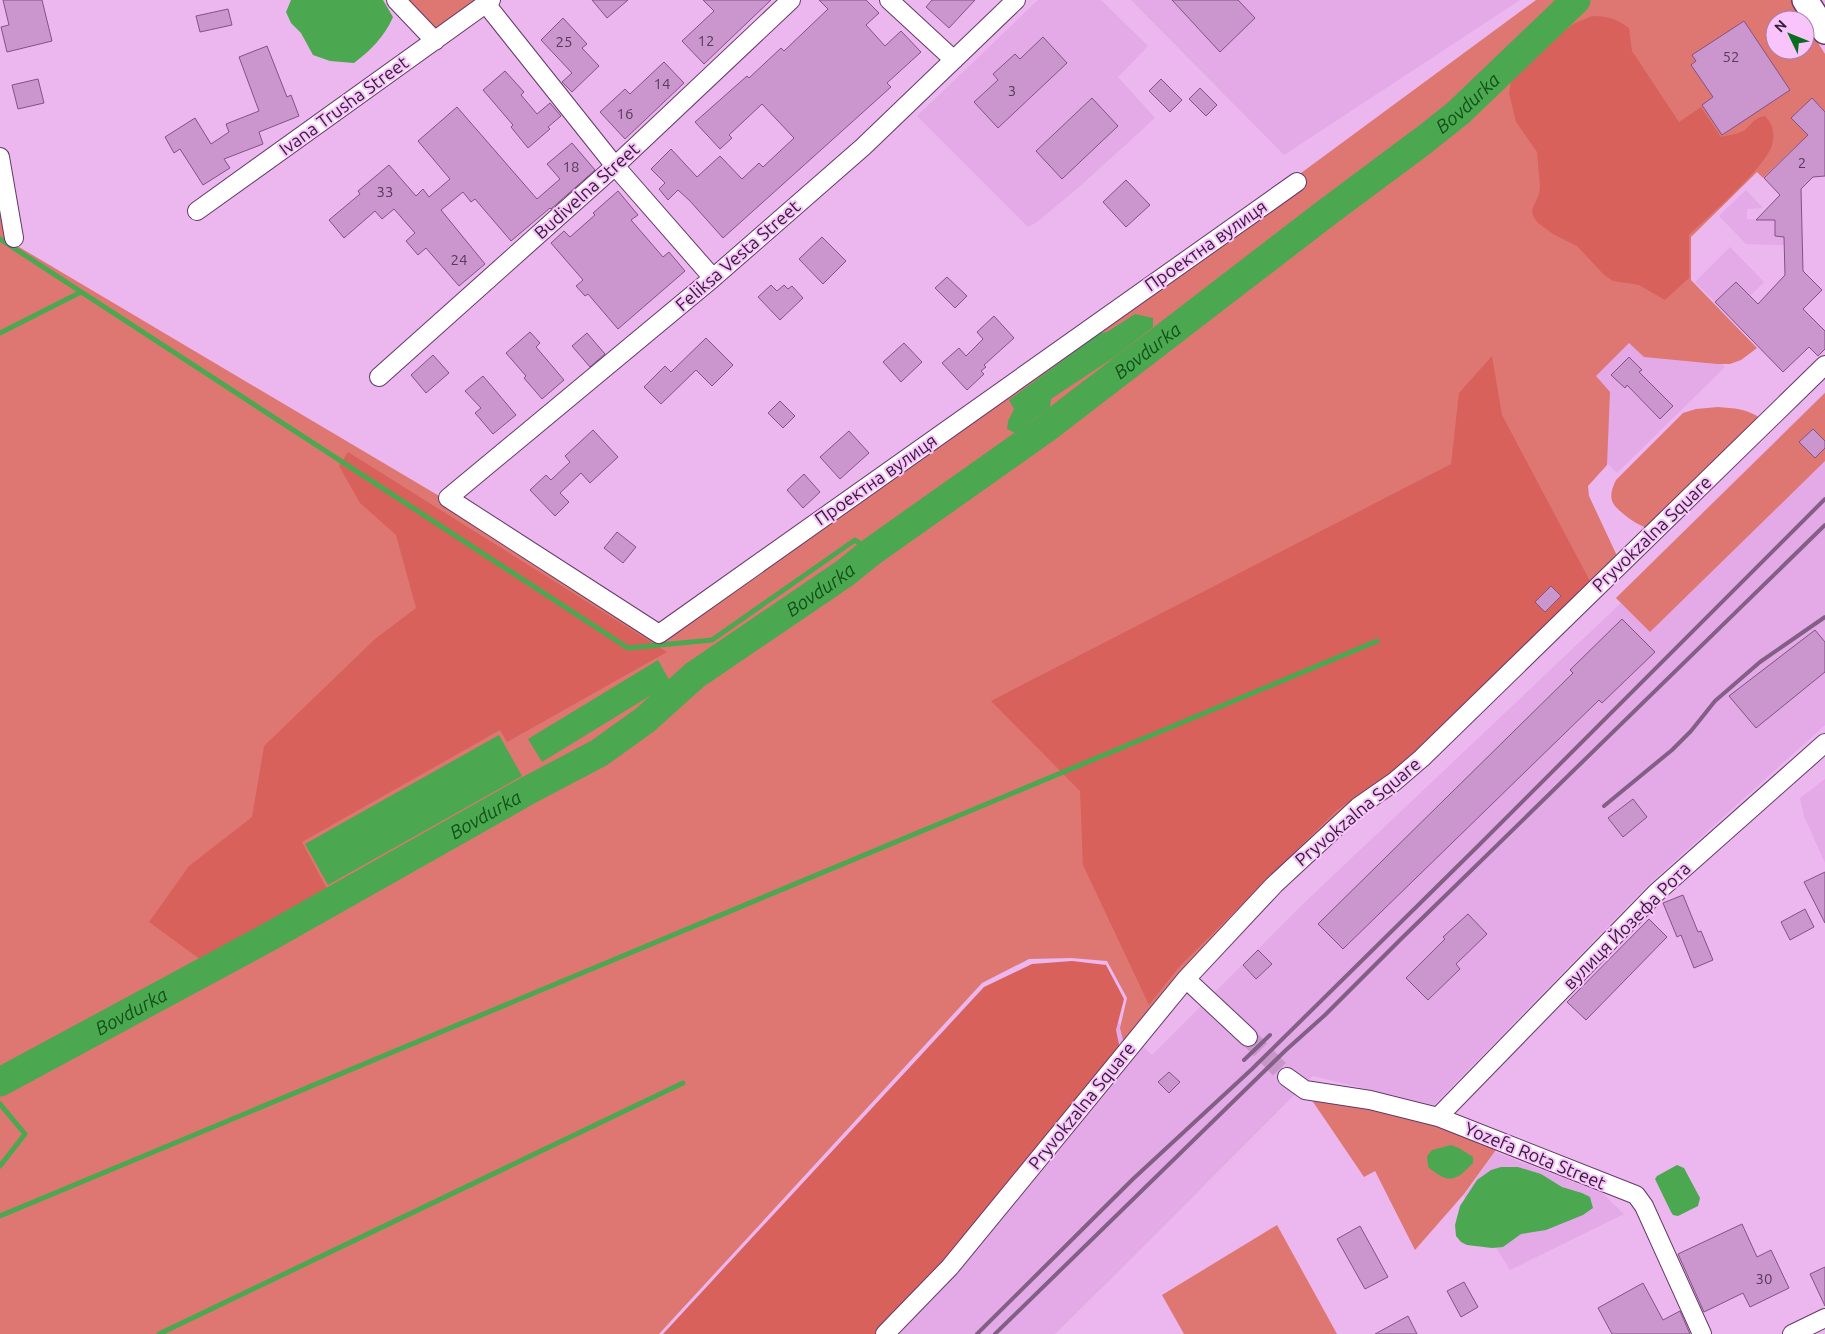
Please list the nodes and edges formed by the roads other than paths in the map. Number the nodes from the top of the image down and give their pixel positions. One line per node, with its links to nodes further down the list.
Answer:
1 (396, 0): 8 (street)
2 (791, 0): 11 (street, Budivelna Street)
3 (889, 0): 9 (street)
4 (1016, 0): 9 (street, Feliksa Vesta Street)
5 (1805, 0): 7 (main road)
6 (487, 1): 8 (street, Ivana Trusha Street); 11 (street)
7 (1825, 31)
8 (435, 41): 13 (street, Ivana Trusha Street)
9 (954, 60): 15 (street, Feliksa Vesta Street)
10 (0, 157): 14 (street)
11 (615, 166): 15 (street); 17 (street, Budivelna Street)
12 (1297, 182): 18 (street, Проектна вулиця)
13 (197, 211)
14 (14, 238)
15 (712, 278): 18 (street, Feliksa Vesta Street)
16 (1825, 365): 20 (street, Pryvokzalna Square)
17 (379, 377)
18 (448, 498)
19 (1825, 743): 23 (street, вулиця Йозефа Рота)
20 (1186, 979): 21 (street); 25 (street, Pryvokzalna Square)
21 (1248, 1037)
22 (1287, 1077): 23 (street, Yozefa Rota Street)
23 (1438, 1117): 26 (street, Yozefa Rota Street)
24 (1825, 1318): 27 (street)
25 (885, 1334)
26 (1702, 1334)
27 (1792, 1334)

